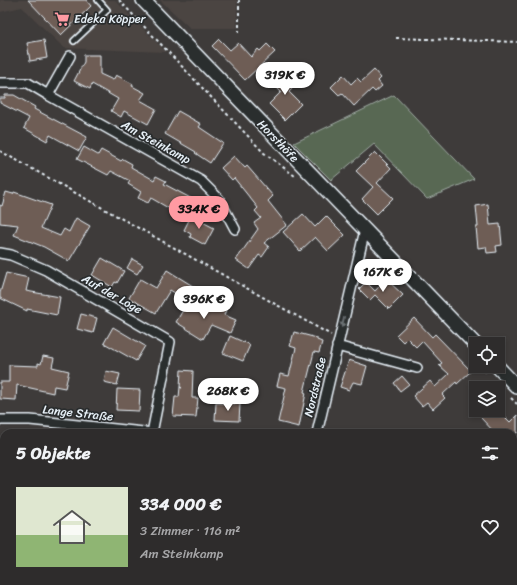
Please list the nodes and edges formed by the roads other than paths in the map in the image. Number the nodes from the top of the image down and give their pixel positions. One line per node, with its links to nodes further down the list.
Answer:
1 (98, 0): 3 (lane)
2 (143, 0): 8 (main road, Horsthöfe)
3 (74, 41)
4 (70, 56): 6 (street)
5 (0, 83): 6 (street, Am Steinkamp)
6 (48, 95): 7 (street, Am Steinkamp)
7 (235, 229)
8 (365, 230): 10 (street, Nordstraße, one-way to 10); 11 (main road, Horsthöfe)
9 (0, 252): 17 (street, Auf der Loge)
10 (338, 343): 12 (street, Nordstraße); 18 (street, Nordstraße)
11 (469, 346)
12 (417, 368)
13 (504, 373): 14 (main road)
14 (517, 387)
15 (0, 420): 16 (street, Lange Straße)
16 (115, 429)
17 (154, 429)
18 (318, 429)

